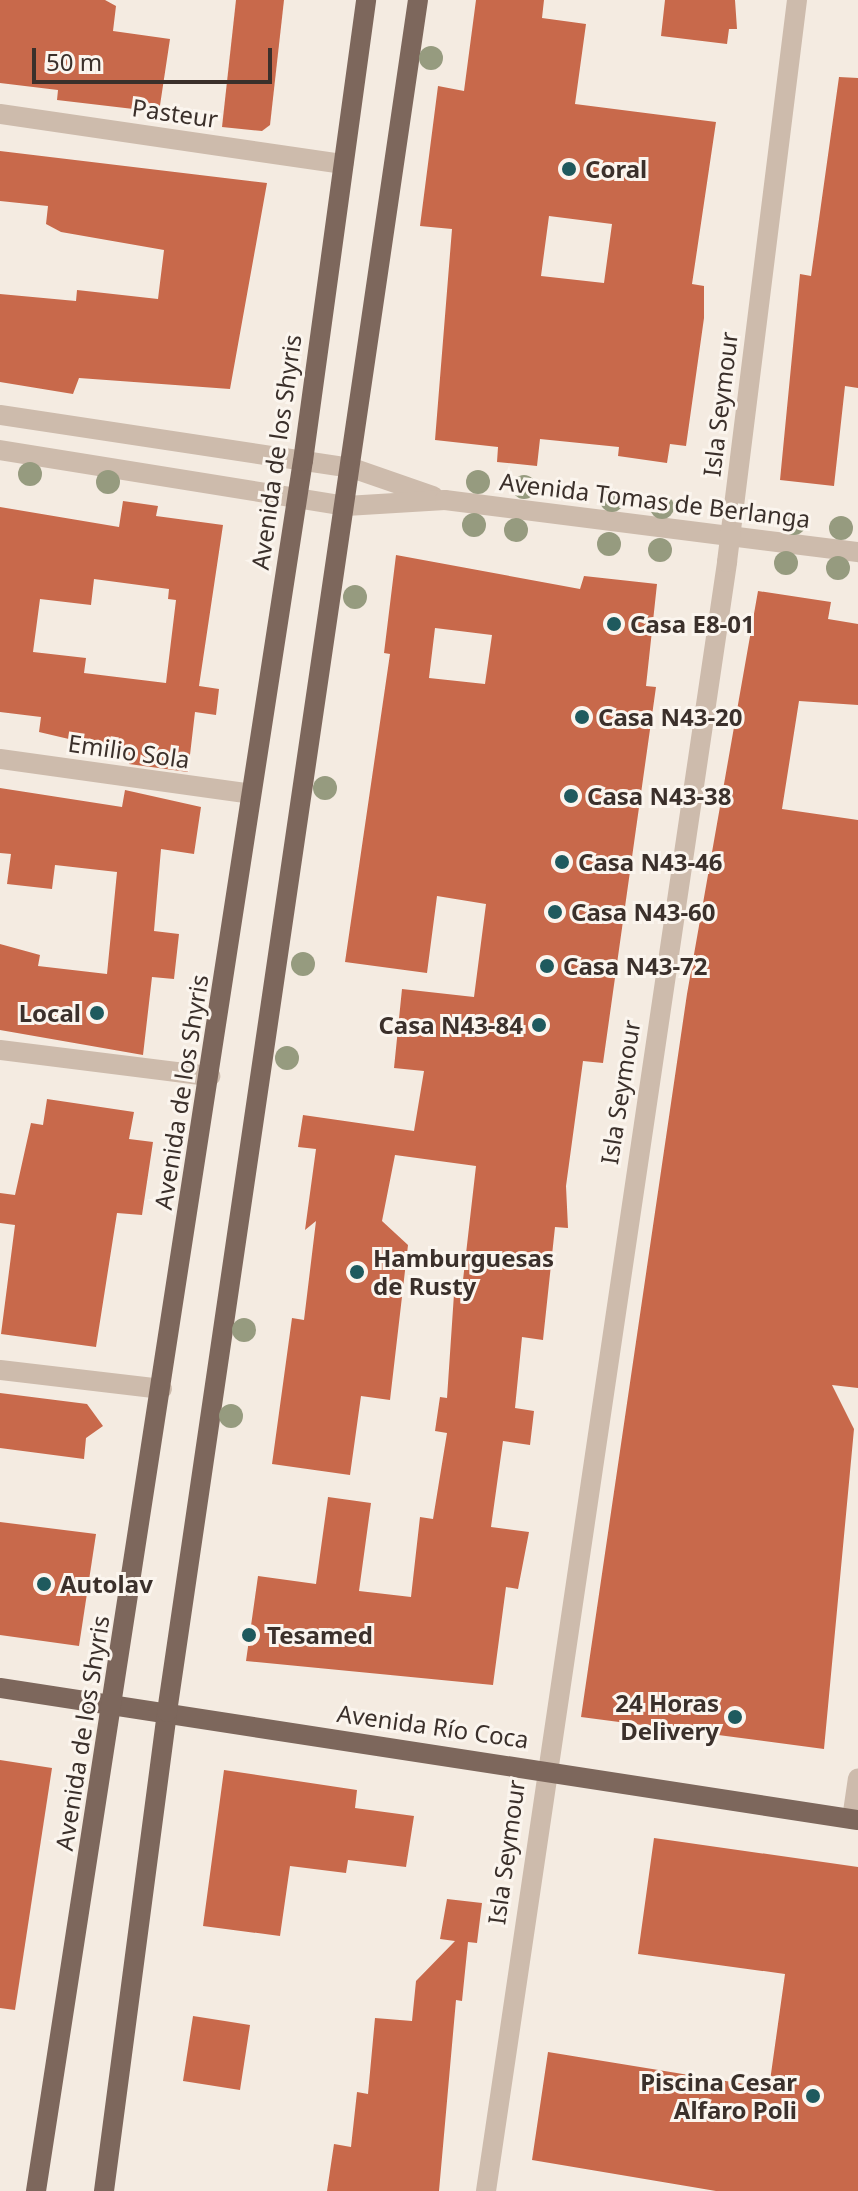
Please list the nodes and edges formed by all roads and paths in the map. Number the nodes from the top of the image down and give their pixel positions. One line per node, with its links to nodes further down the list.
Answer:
1 (366, 0): 5 (main road, Avenida de los Shyris)
2 (418, 0): 9 (main road)
3 (797, 0): 13 (street, Isla Seymour)
4 (0, 114): 5 (street, Pasteur)
5 (343, 164): 8 (main road, Avenida de los Shyris)
6 (0, 415): 8 (street, Avenida Tomas de Berlanga)
7 (0, 450): 10 (street, Avenida Tomas de Berlanga)
8 (303, 461): 9 (street, Avenida Tomas de Berlanga); 10 (main road, Avenida de los Shyris)
9 (352, 468): 11 (street, Avenida Tomas de Berlanga); 12 (main road)
10 (296, 497): 12 (street, Avenida Tomas de Berlanga); 16 (main road, Avenida de los Shyris)
11 (445, 500): 12 (street, Avenida Tomas de Berlanga); 13 (street, Avenida Tomas de Berlanga)
12 (346, 506): 23 (main road)
13 (729, 537): 14 (street, Avenida Tomas de Berlanga); 24 (street, Isla Seymour)
14 (858, 552)
15 (0, 759): 16 (street, Emilio Sola)
16 (251, 794): 18 (main road, Avenida de los Shyris)
17 (0, 1050): 18 (street)
18 (210, 1076): 20 (main road, Avenida de los Shyris)
19 (0, 1370): 20 (street)
20 (162, 1389): 22 (main road, Avenida de los Shyris)
21 (0, 1688): 22 (main road, Avenida Río Coca)
22 (113, 1705): 23 (main road, Avenida Río Coca); 27 (main road, Avenida de los Shyris)
23 (167, 1712): 24 (main road, Avenida Río Coca); 28 (main road)
24 (544, 1768): 26 (main road, Avenida Río Coca); 29 (street, Isla Seymour)
25 (858, 1778): 26 (street)
26 (855, 1820)
27 (36, 2191)
28 (104, 2191)
29 (486, 2191)

